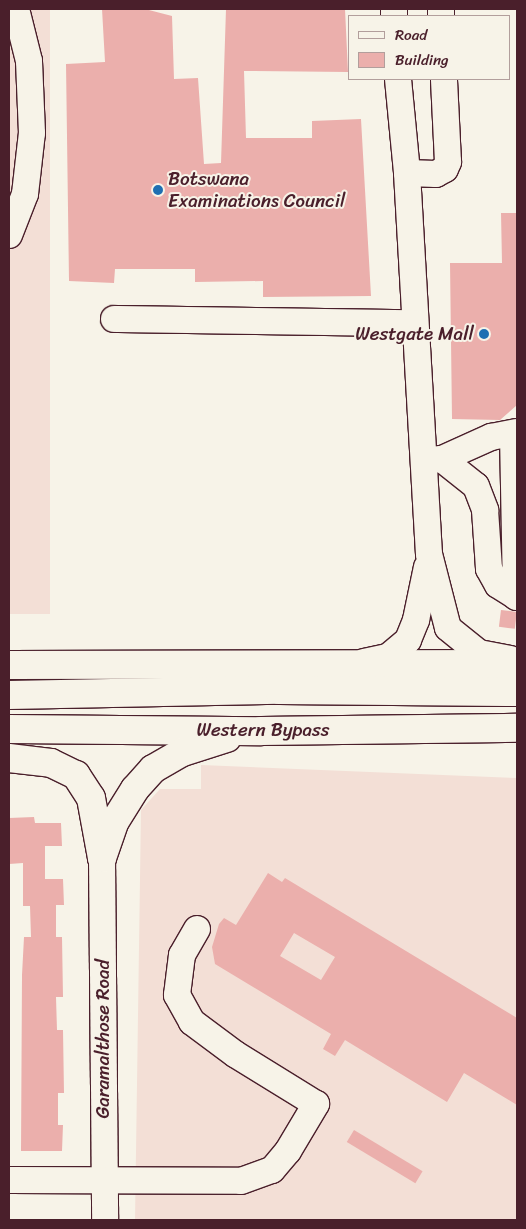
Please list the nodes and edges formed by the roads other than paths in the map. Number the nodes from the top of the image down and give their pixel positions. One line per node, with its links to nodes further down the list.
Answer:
1 (16, 9): 5 (street)
2 (398, 80): 4 (street)
3 (444, 80): 4 (street)
4 (407, 173): 7 (street)
5 (9, 235)
6 (114, 319): 7 (street)
7 (415, 323): 9 (street)
8 (515, 433): 9 (street); 11 (street)
9 (432, 460): 10 (street); 11 (street)
10 (429, 554): 12 (street); 14 (street)
11 (517, 597)
12 (517, 663): 14 (main road)
13 (9, 664): 14 (main road)
14 (354, 664)
15 (517, 692): 16 (main road, Western Bypass)
16 (9, 695)
17 (517, 728): 19 (main road, Western Bypass)
18 (9, 729): 19 (main road, Western Bypass)
19 (261, 731): 21 (main road)
20 (9, 758): 21 (main road)
21 (102, 858): 24 (street, Garamalthose Road)
22 (197, 929): 24 (street)
23 (9, 1180): 24 (street)
24 (104, 1182): 25 (street, Garamalthose Road)
25 (105, 1220)

